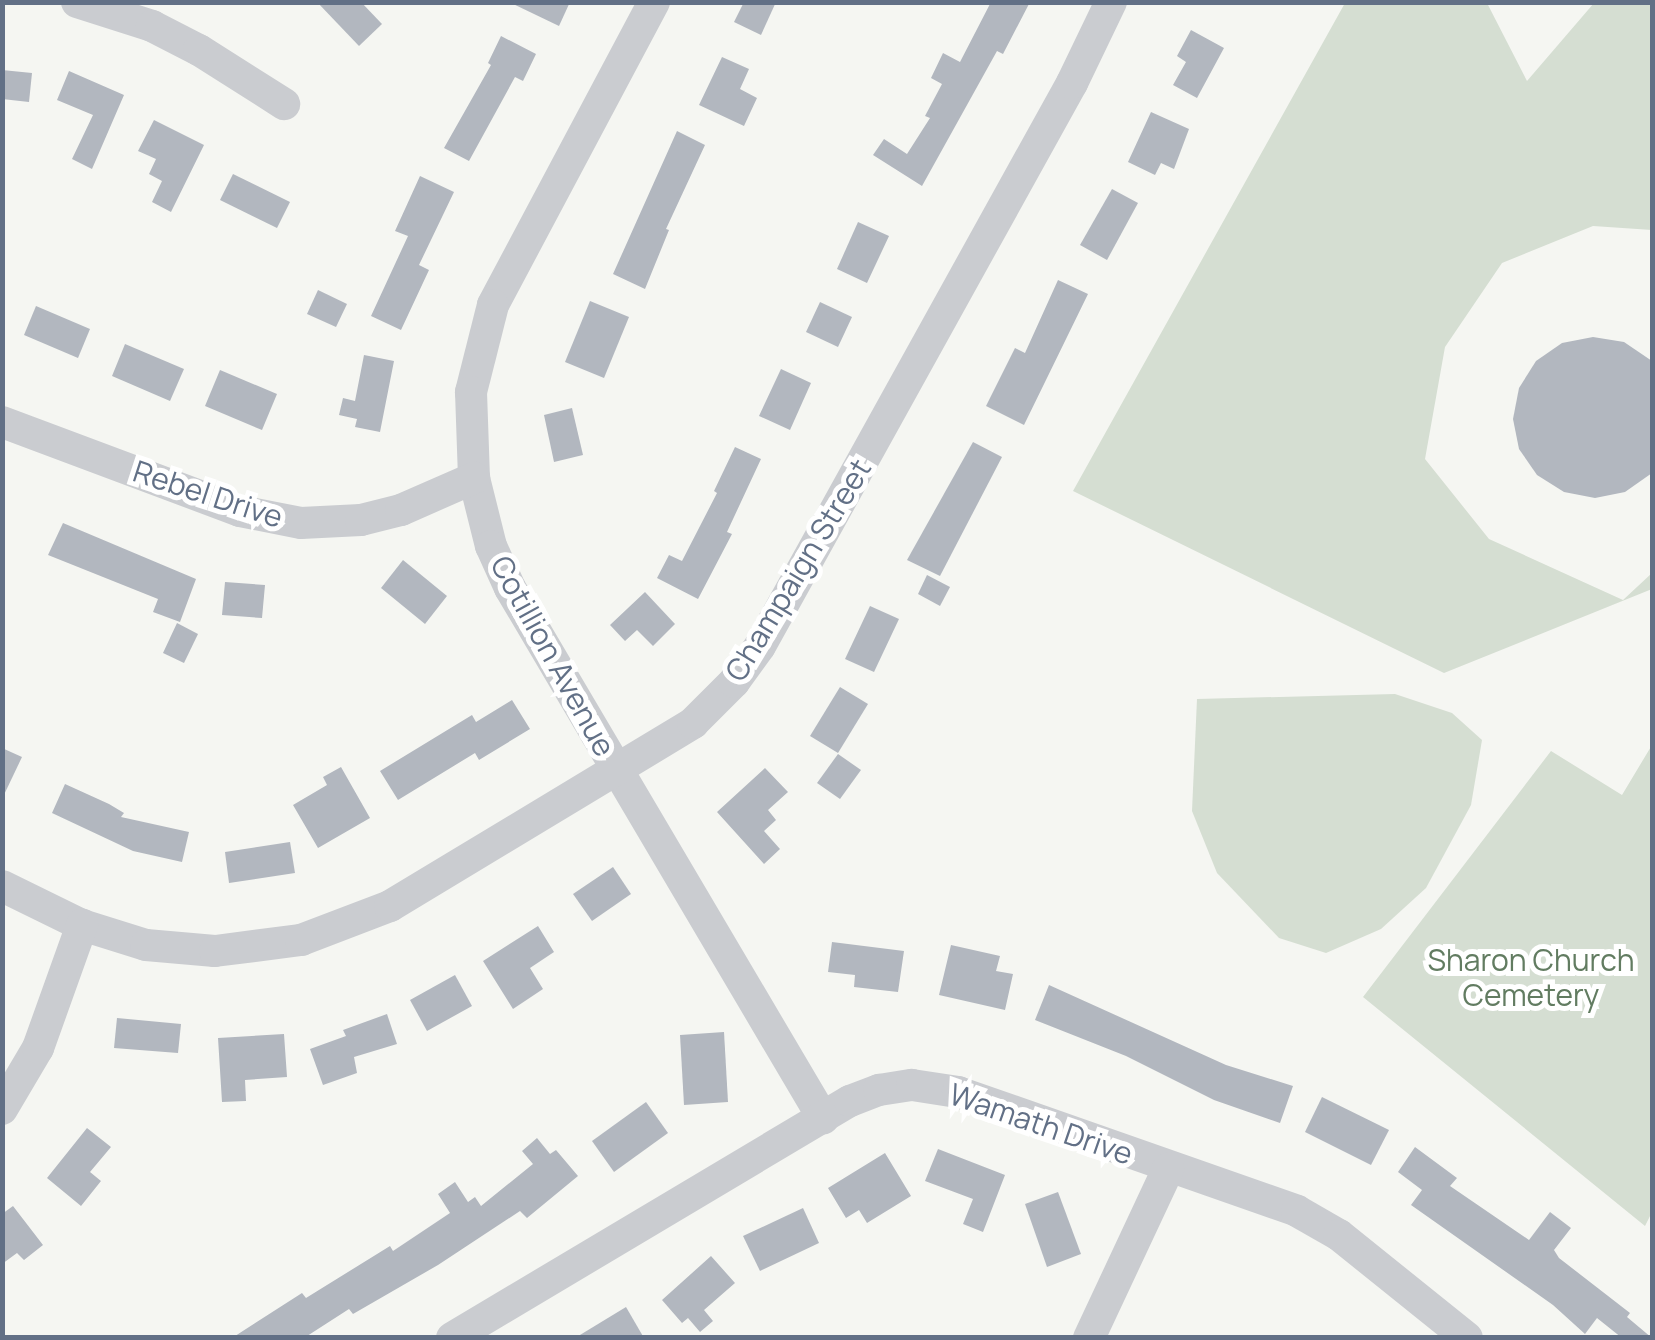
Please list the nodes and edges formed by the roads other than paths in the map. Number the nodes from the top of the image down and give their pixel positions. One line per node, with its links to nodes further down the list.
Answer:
1 (76, 2): 4 (street)
2 (654, 2): 6 (street, Cotillion Avenue)
3 (1111, 2): 7 (street, Champaign Street)
4 (284, 104)
5 (2, 422): 6 (street, Rebel Drive)
6 (474, 478): 7 (street, Cotillion Avenue)
7 (618, 770): 9 (street, Champaign Street); 11 (street, Cotillion Avenue)
8 (2, 886): 9 (street, Champaign Street)
9 (82, 925): 10 (street)
10 (2, 1109)
11 (822, 1118): 12 (street, Wamath Drive); 13 (street, Wamath Drive)
12 (1168, 1169): 14 (street); 15 (street, Wamath Drive)
13 (452, 1338)
14 (1088, 1338)
15 (1468, 1338)

